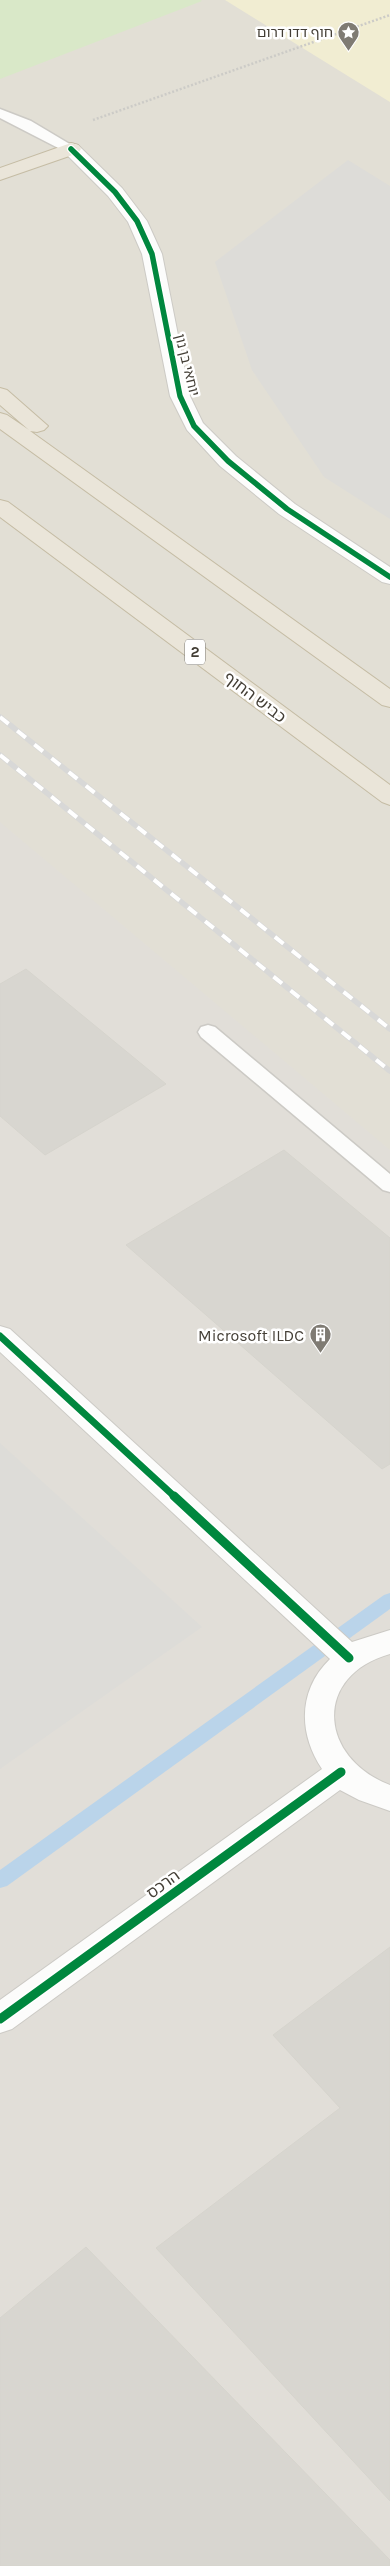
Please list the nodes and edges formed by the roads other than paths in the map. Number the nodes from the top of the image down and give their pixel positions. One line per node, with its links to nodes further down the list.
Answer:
1 (0, 113): 2 (lane)
2 (71, 149): 3 (highway); 8 (street, יוחאי בן נון)
3 (0, 174)
4 (0, 394): 7 (highway)
5 (0, 418): 7 (highway)
6 (0, 507): 10 (highway, כביש החוף / 2)
7 (199, 563): 9 (highway)
8 (390, 577)
9 (390, 700)
10 (390, 797)
11 (208, 1032): 12 (lane)
12 (390, 1185)
13 (0, 1336): 15 (street)
14 (390, 1642): 15 (street)
15 (350, 1658): 16 (street)
16 (341, 1772): 17 (street); 18 (street, הרכס)
17 (390, 1798)
18 (0, 2018)

